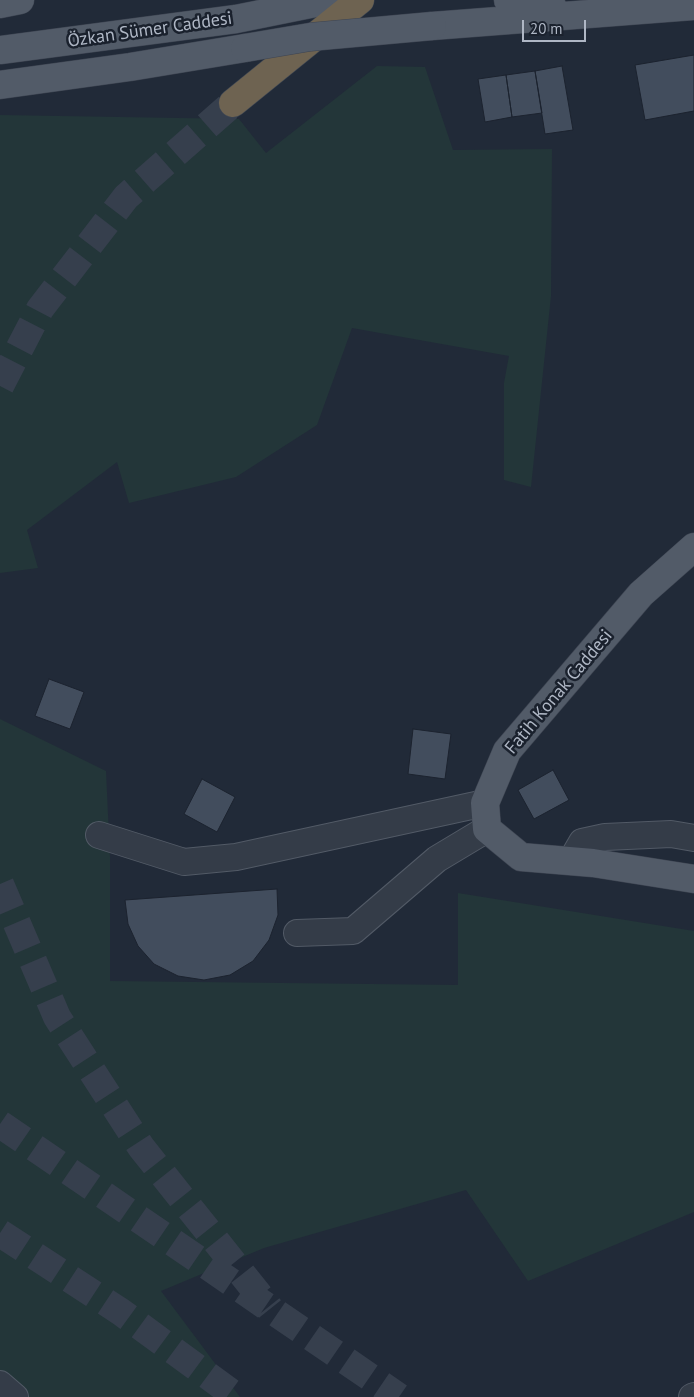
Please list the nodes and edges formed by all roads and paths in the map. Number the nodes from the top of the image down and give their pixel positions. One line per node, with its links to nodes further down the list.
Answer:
1 (20, 0): 5 (main road)
2 (330, 0): 8 (main road, Özkan Sümer Caddesi)
3 (360, 0): 10 (highway)
4 (508, 0): 7 (main road)
5 (0, 4)
6 (694, 6): 7 (main road)
7 (605, 14): 9 (main road, bridge)
8 (0, 50)
9 (0, 85)
10 (233, 103)
11 (694, 547): 12 (main road, Fatih Konak Caddesi)
12 (486, 816): 13 (street); 15 (main road); 17 (street)
13 (99, 835)
14 (694, 838): 15 (street)
15 (571, 861): 16 (main road)
16 (694, 879)
17 (297, 934)
18 (0, 1384): 19 (street)
19 (15, 1397)

